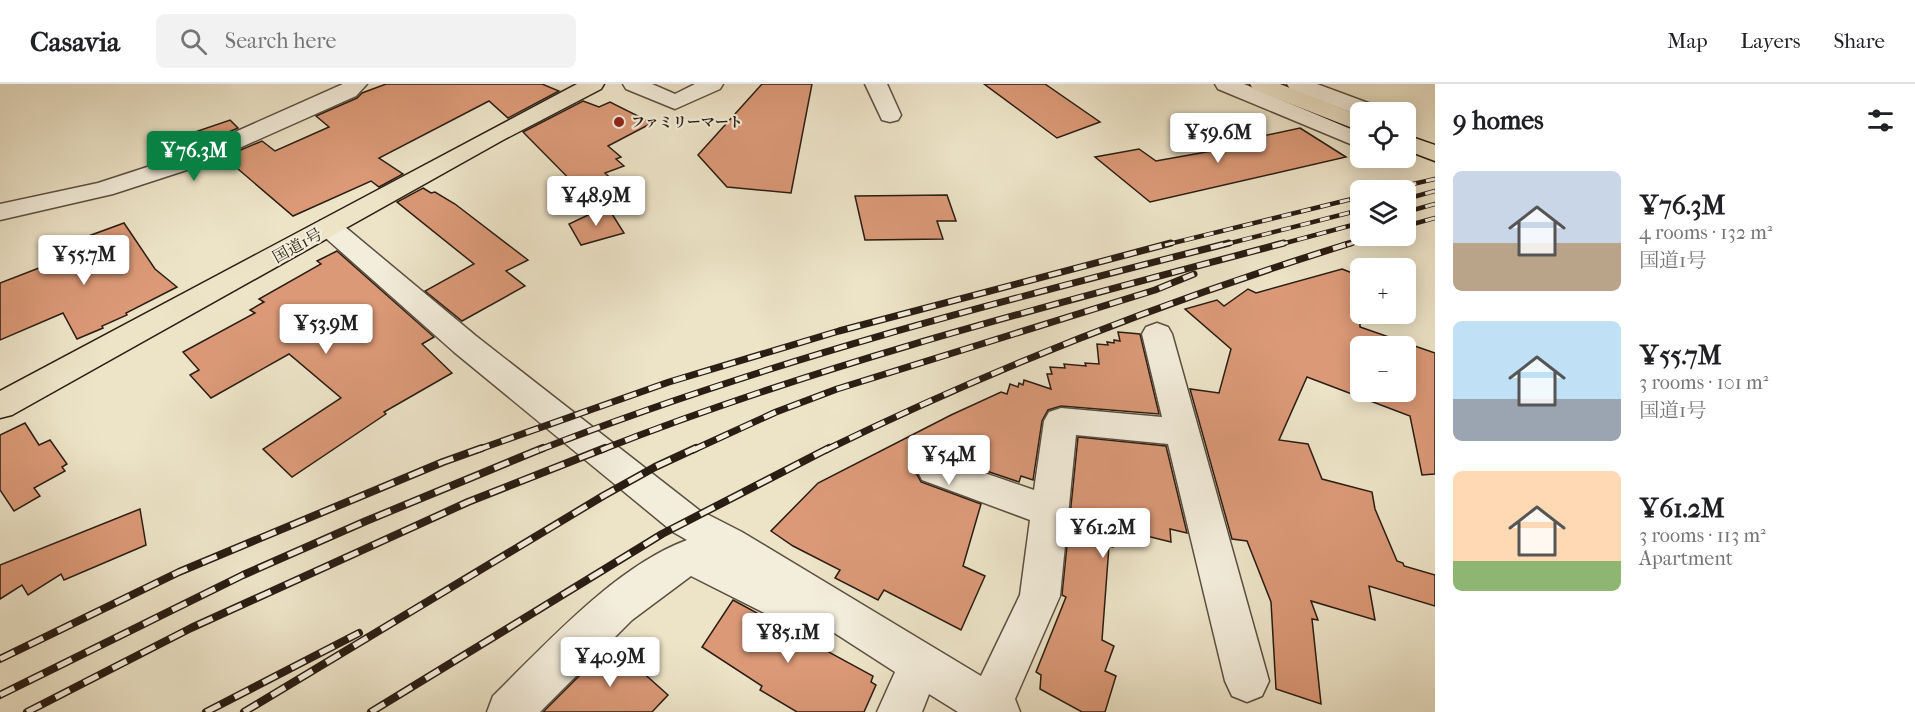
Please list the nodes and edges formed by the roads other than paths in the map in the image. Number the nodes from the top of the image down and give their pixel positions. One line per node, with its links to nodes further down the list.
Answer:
1 (356, 84): 15 (street)
2 (593, 84): 16 (main road, 国道1号)
3 (634, 84): 4 (street)
4 (712, 84)
5 (876, 84): 10 (street)
6 (1226, 84): 12 (street)
7 (1261, 84): 11 (main road)
8 (1298, 84): 9 (street)
9 (1350, 104)
10 (890, 115)
11 (1350, 120)
12 (1350, 137)
13 (1416, 146): 14 (main road)
14 (1435, 154)
15 (0, 212)
16 (329, 227): 18 (main road, 国道1号); 22 (street)
17 (1156, 334): 19 (street)
18 (0, 406)
19 (1180, 432): 21 (street); 24 (street)
20 (935, 470): 21 (street)
21 (1050, 511): 25 (street)
22 (862, 629): 23 (street); 26 (street)
23 (920, 665): 25 (street); 27 (street)
24 (1247, 681)
25 (993, 709)
26 (509, 712)
27 (899, 712)

